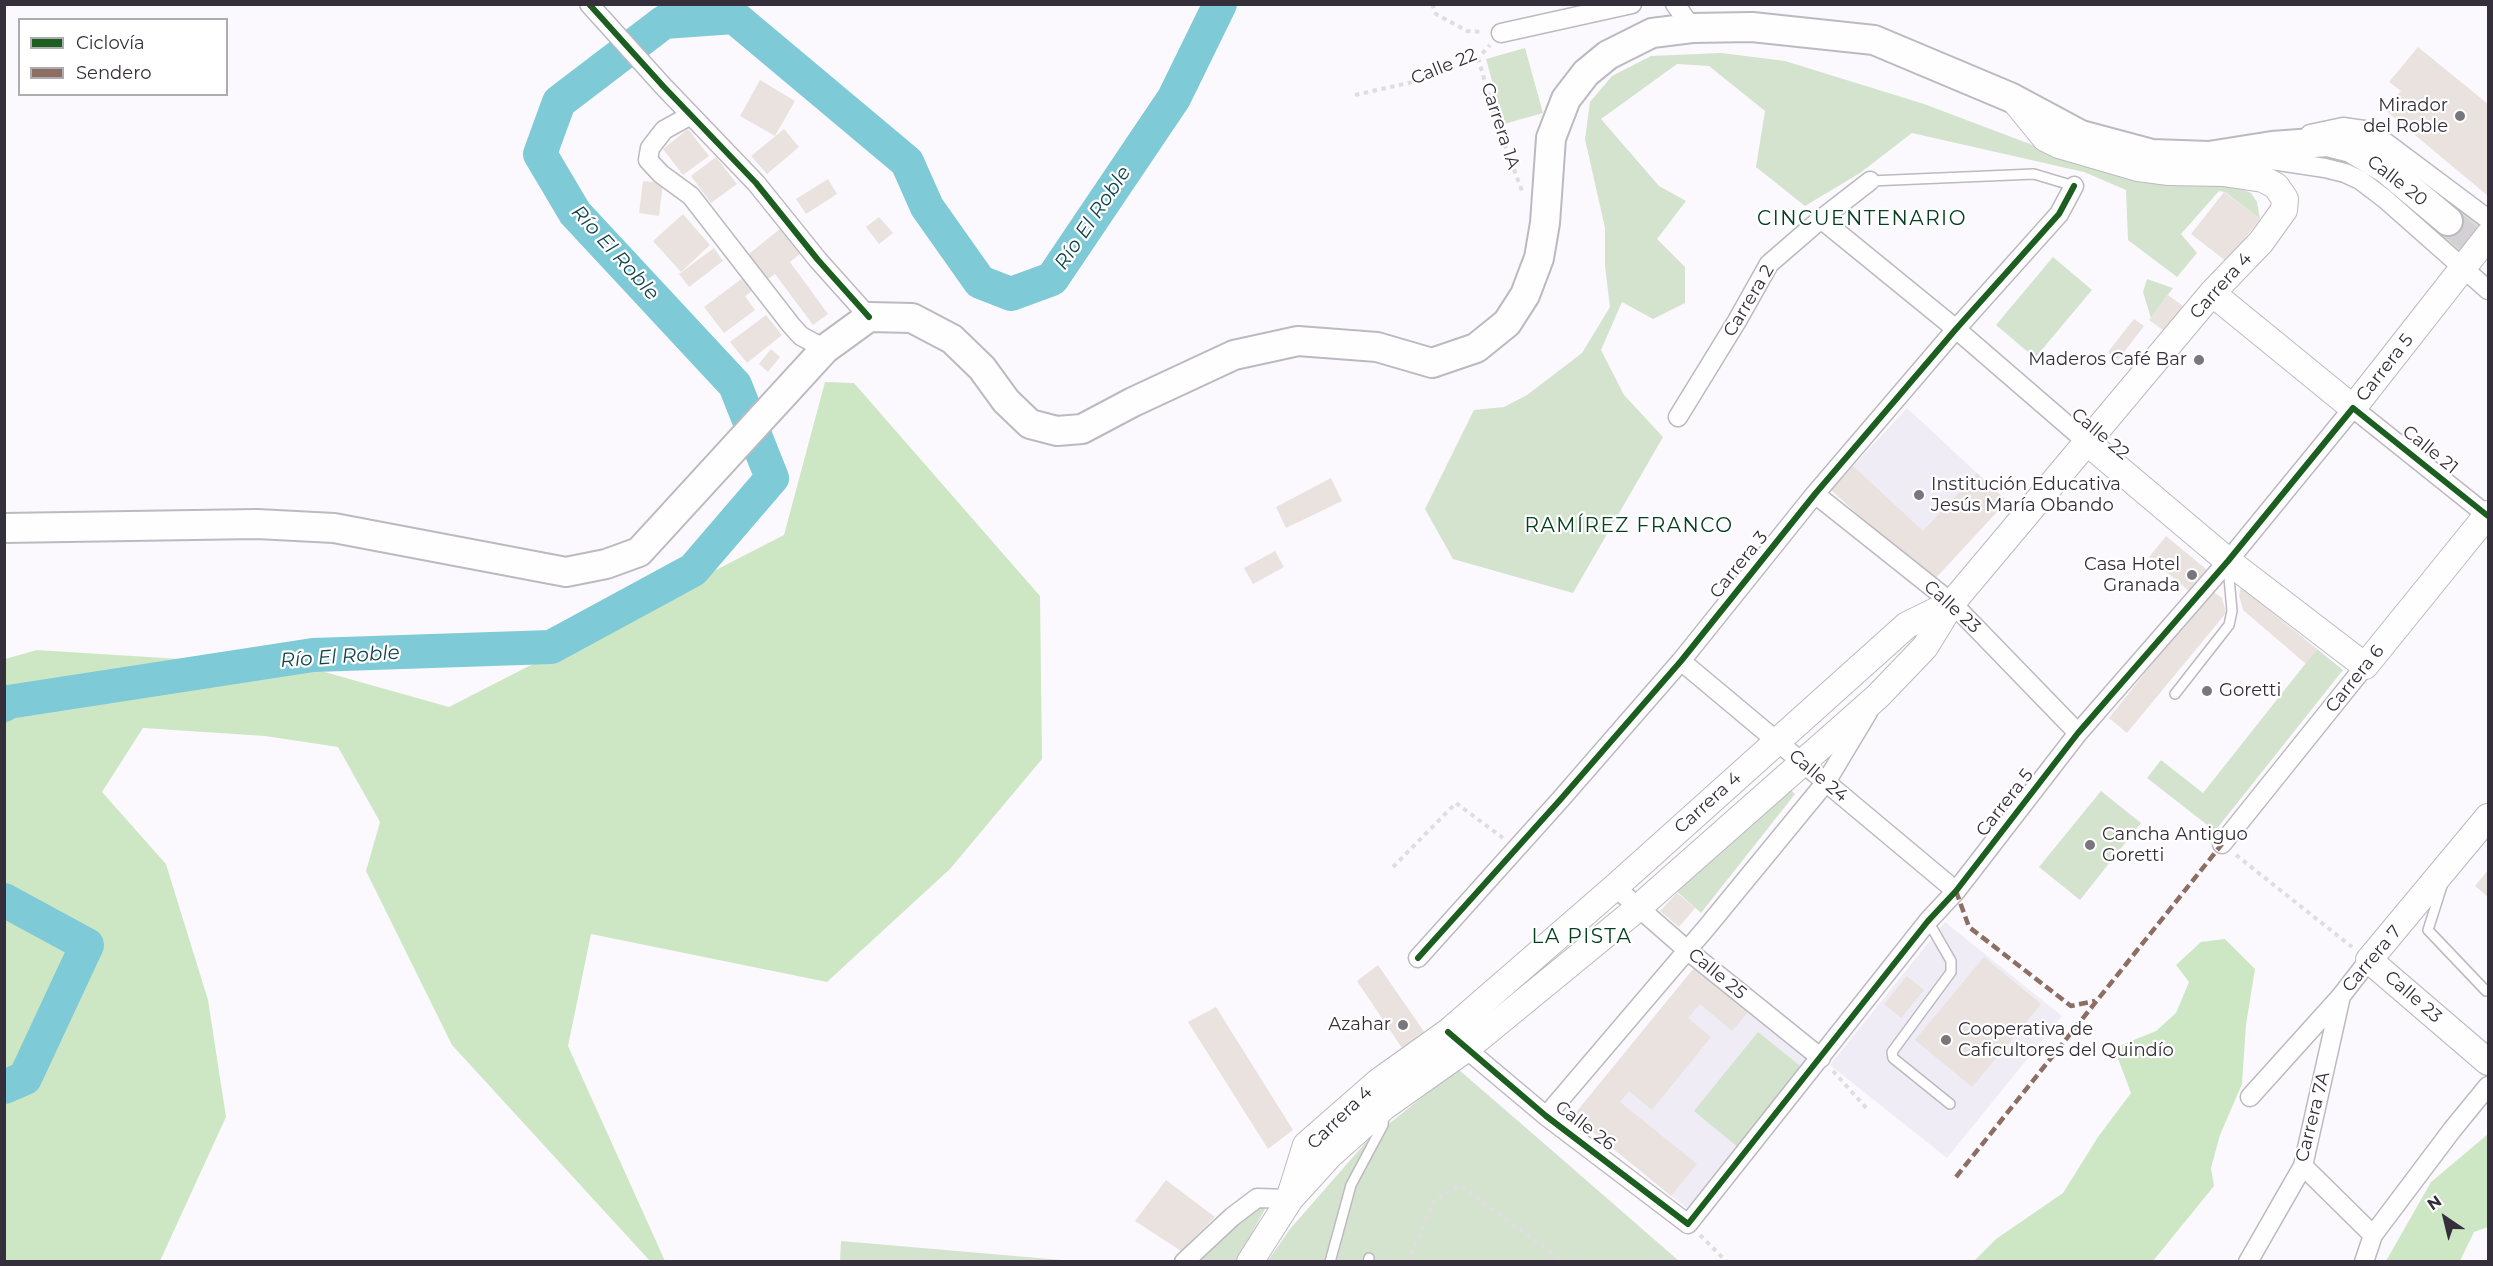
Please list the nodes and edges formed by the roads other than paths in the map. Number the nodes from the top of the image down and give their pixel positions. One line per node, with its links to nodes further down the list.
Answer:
1 (1632, 4): 5 (street)
2 (1675, 4): 4 (street)
3 (595, 11): 7 (street)
4 (1692, 28): 6 (main road, Calle 20); 19 (main road, Calle 20)
5 (1501, 33)
6 (2012, 98): 9 (main road, Calle 20); 18 (main road, Carrera 4)
7 (691, 115): 19 (street); 21 (street)
8 (2272, 146): 9 (main road, Calle 20); 13 (street); 14 (main road, Calle 20)
9 (2229, 154): 16 (street)
10 (1870, 181): 11 (lane); 12 (street, Carrera 2)
11 (2074, 186): 20 (street, Carrera 3)
12 (1821, 219): 20 (street, Calle 22); 23 (street, Carrera 2)
13 (2488, 219)
14 (2448, 221)
15 (2488, 236): 16 (main road, Carrera 5)
16 (2463, 268): 17 (street); 22 (main road, Carrera 5)
17 (2488, 290)
18 (2212, 293): 22 (main road, Calle 21); 24 (main road, Carrera 4)
19 (868, 317): 21 (main road)
20 (1956, 329): 24 (street, Calle 22); 25 (street, Carrera 3)
21 (825, 349): 27 (main road)
22 (2353, 408): 26 (street, Calle 21); 28 (street, Carrera 5)
23 (1678, 417)
24 (2088, 443): 28 (main road, Calle 22); 29 (main road, Carrera 4)
25 (1815, 494): 29 (street, Calle 23); 30 (street, Carrera 3)
26 (2488, 515): 31 (main road, Carrera 6)
27 (4, 528)
28 (2228, 561): 31 (main road, Calle 22); 32 (lane); 34 (street, Carrera 5)
29 (1952, 603): 33 (main road, Carrera 4); 34 (street, Calle 23); 35 (main road, Carrera 4)
30 (1681, 661): 35 (street, Calle 24); 46 (street, Carrera 3)
31 (2364, 666): 39 (street, Carrera 6)
32 (2175, 694)
33 (1878, 696): 36 (main road, Carrera 4); 37 (street, Carrera 4)
34 (2078, 733): 42 (street, Carrera 5)
35 (1777, 742): 36 (street, Calle 24); 41 (main road, Carrera 4)
36 (1804, 762): 37 (street, Calle 24); 43 (main road, Carrera 4)
37 (1826, 782): 42 (street, Calle 24); 45 (street, Carrera 4)
38 (2488, 817): 40 (main road, Carrera 7)
39 (2222, 844)
40 (2447, 869): 47 (main road, Carrera 7); 48 (lane)
41 (1615, 887): 43 (street, Calle 25); 50 (main road, Carrera 4)
42 (1956, 891): 44 (street, Carrera 5)
43 (1638, 908): 45 (street, Calle 25); 50 (main road, Carrera 4)
44 (1928, 921): 51 (street, Carrera 5); 55 (lane)
45 (1687, 950): 51 (street, Calle 25); 57 (street, Carrera 4)
46 (1418, 958)
47 (2369, 960): 49 (street, Carrera 7); 52 (main road, Calle 23)
48 (2488, 991)
49 (2342, 996): 54 (street, Carrera 7); 58 (street, Carrera 7A)
50 (1457, 1040): 56 (main road, Carrera 4); 57 (street, Calle 26); 59 (main road, Carrera 4)
51 (1821, 1058): 60 (street, Carrera 5)
52 (2488, 1062)
53 (2488, 1086): 61 (street)
54 (2250, 1097)
55 (1950, 1104)
56 (1384, 1107): 59 (main road, Carrera 4); 64 (lane)
57 (1546, 1116): 60 (street, Calle 26)
58 (2303, 1166): 61 (street); 65 (street, Carrera 7A)
59 (1290, 1199): 62 (street); 63 (main road)
60 (1688, 1224)
61 (2373, 1235): 66 (street)
62 (1184, 1262)
63 (1250, 1262)
64 (1330, 1262)
65 (2248, 1262)
66 (2364, 1262)

